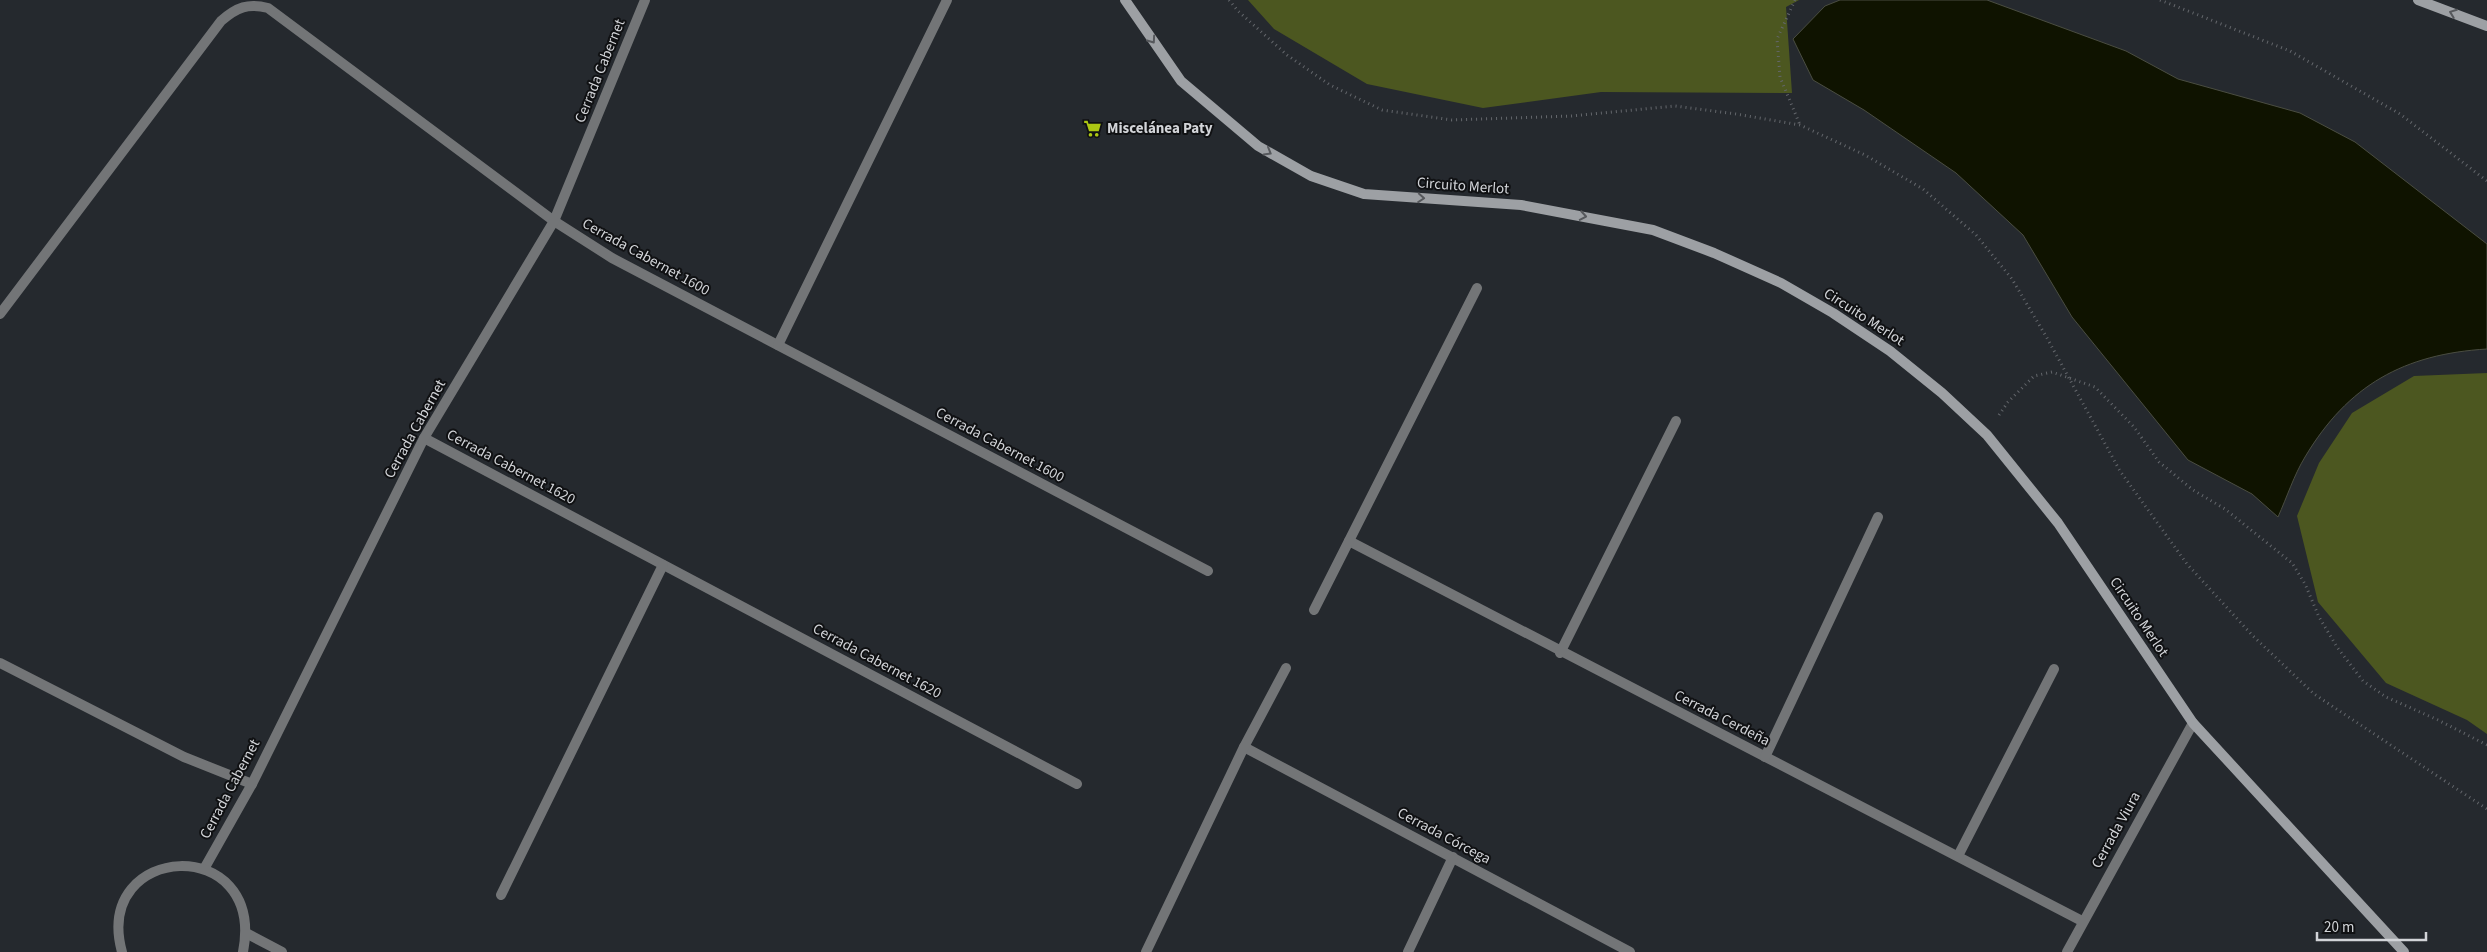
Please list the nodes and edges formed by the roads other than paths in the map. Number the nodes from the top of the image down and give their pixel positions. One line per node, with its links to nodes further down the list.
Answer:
1 (645, 0): 6 (street, Cerrada Cabernet)
2 (947, 0): 9 (street)
3 (1125, 0): 21 (street, Circuito Merlot, one-way to 21)
4 (2418, 0): 5 (street, one-way to 4)
5 (2487, 26)
6 (554, 221): 8 (street, Cerrada Cabernet 1600); 9 (street, Cerrada Cabernet 1600); 11 (street, Cerrada Cabernet)
7 (1477, 288): 13 (street)
8 (0, 314)
9 (778, 345): 15 (street, Cerrada Cabernet 1600)
10 (1676, 421): 17 (street)
11 (424, 438): 14 (street, Cerrada Cabernet 1620); 24 (street, Cerrada Cabernet)
12 (1878, 517): 23 (street)
13 (1349, 541): 16 (street); 17 (street, Cerrada Cerdeña)
14 (663, 564): 25 (street, Cerrada Cabernet 1620); 29 (street)
15 (1208, 570)
16 (1314, 610)
17 (1560, 653): 23 (street, Cerrada Cerdeña)
18 (0, 663): 24 (street)
19 (1286, 668): 22 (street)
20 (2054, 669): 26 (street)
21 (2193, 723): 30 (street, Cerrada Viura); 39 (street, Circuito Merlot)
22 (1244, 747): 27 (street, Cerrada Córcega); 35 (street)
23 (1765, 757): 26 (street, Cerrada Cerdeña)
24 (252, 784): 28 (street, Cerrada Cabernet)
25 (1077, 784)
26 (1958, 856): 30 (street, Cerrada Cerdeña)
27 (1453, 857): 36 (street); 37 (street, Cerrada Córcega)
28 (204, 869): 31 (street); 32 (street)
29 (501, 895)
30 (2082, 921): 38 (street, Cerrada Viura)
31 (246, 933): 33 (street); 34 (street)
32 (122, 952)
33 (243, 952)
34 (282, 952)
35 (1146, 952)
36 (1408, 952)
37 (1630, 952)
38 (2067, 952)
39 (2404, 952)

